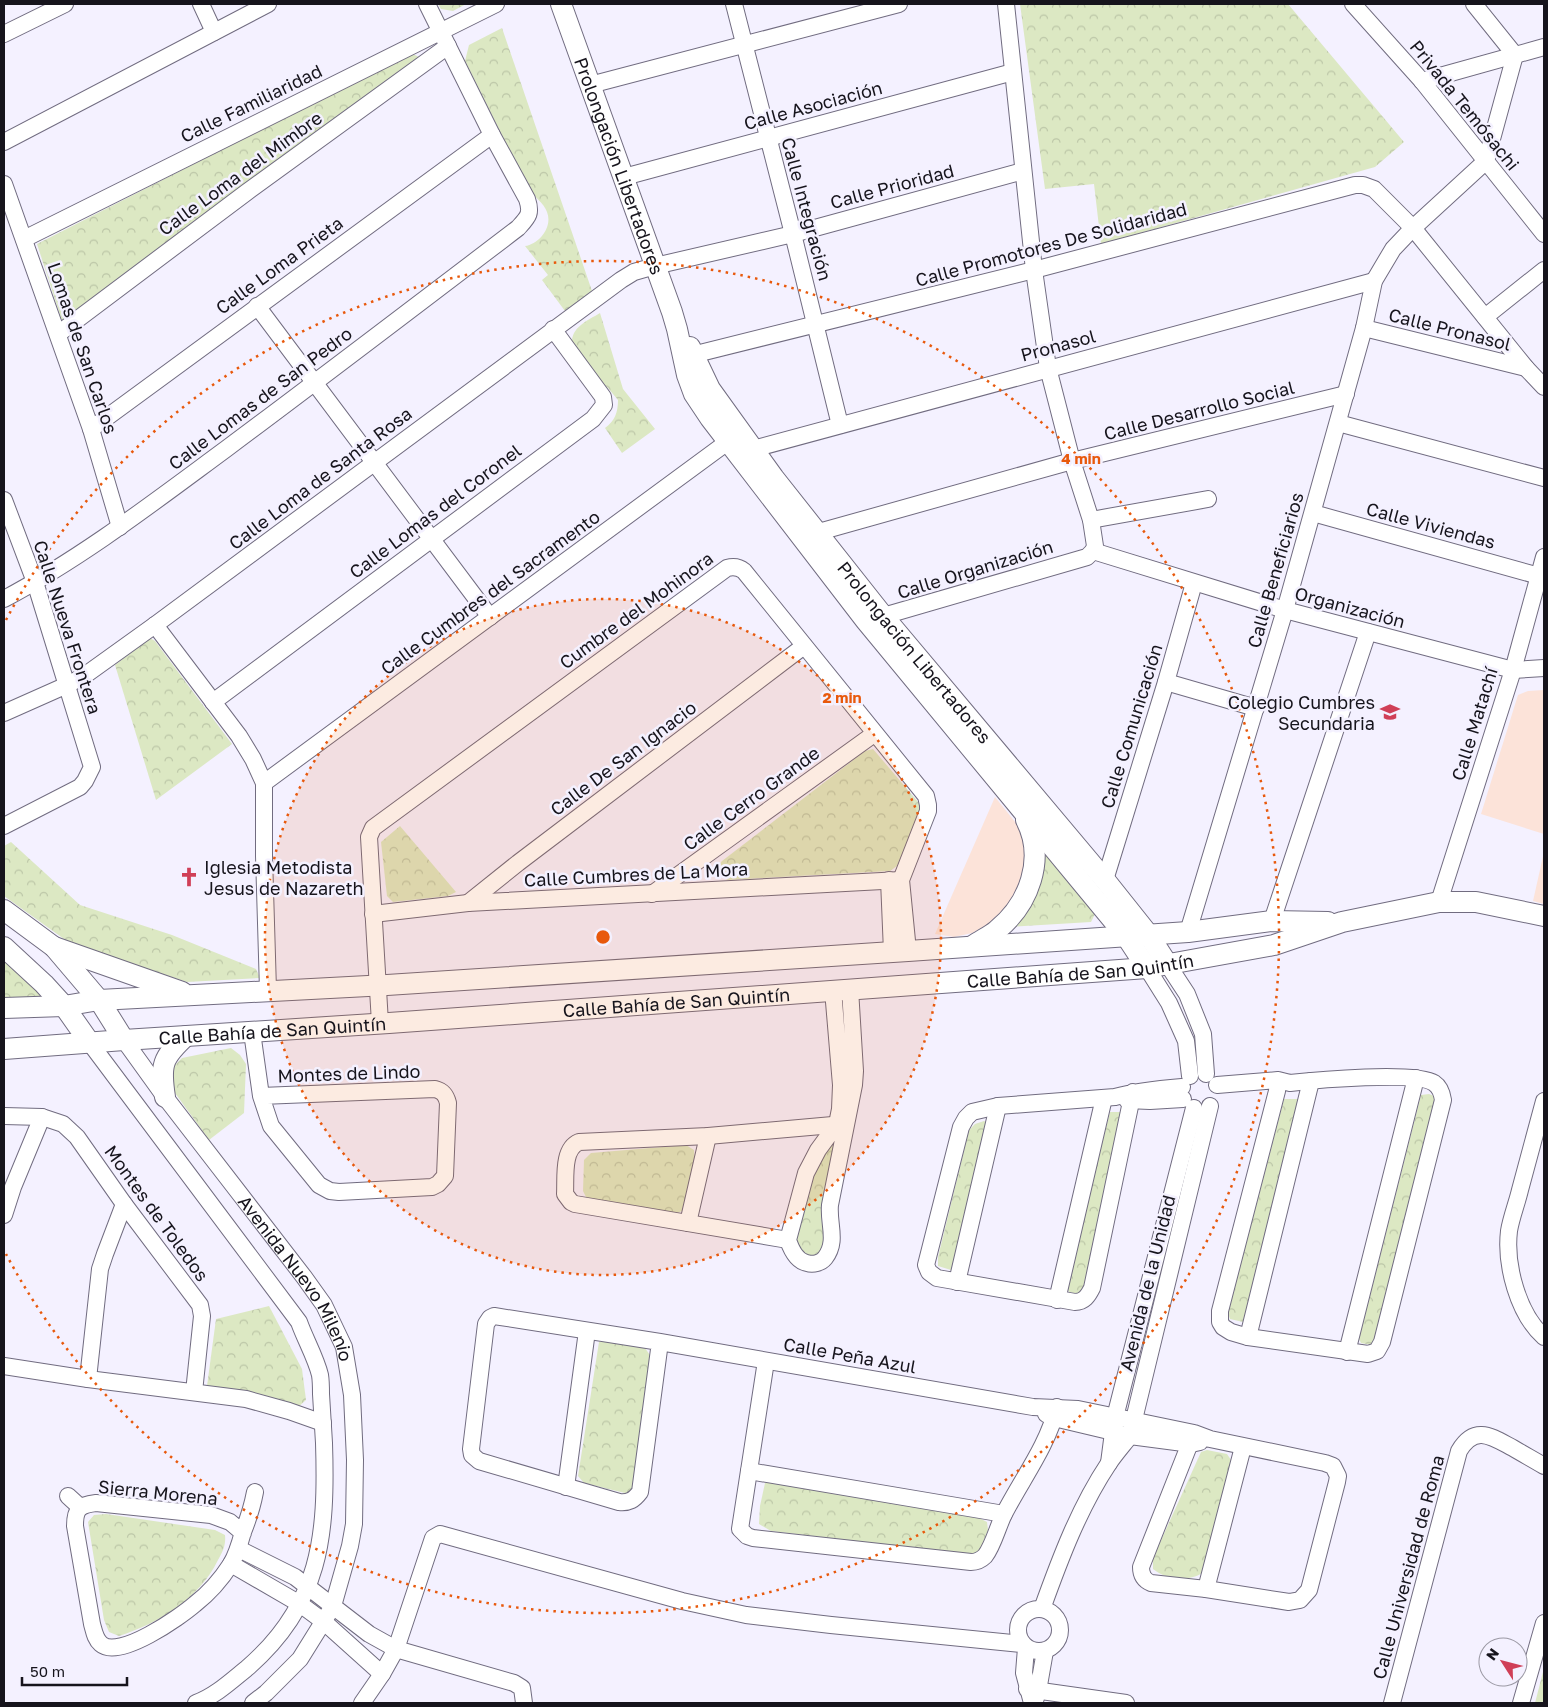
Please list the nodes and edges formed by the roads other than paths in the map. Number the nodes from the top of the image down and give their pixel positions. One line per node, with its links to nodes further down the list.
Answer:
1 (65, 4): 13 (street)
2 (201, 4): 12 (street)
3 (268, 4): 12 (street)
4 (427, 4): 14 (street)
5 (496, 4): 14 (street, Calle Familiaridad)
6 (561, 4): 20 (street, Prolongación Libertadores)
7 (734, 4): 15 (street, Calle Integración)
8 (899, 4): 15 (street)
9 (1006, 4): 18 (street)
10 (1353, 4): 19 (street, Privada Temósachi)
11 (1474, 4): 17 (street)
12 (214, 32): 23 (street)
13 (4, 34)
14 (444, 39): 21 (street); 31 (street, Calle Familiaridad); 41 (street, Calle Loma del Mimbre)
15 (744, 44): 20 (street); 22 (street, Calle Integración)
16 (1544, 47): 17 (street)
17 (1515, 55): 19 (street); 24 (street)
18 (1013, 72): 22 (street, Calle Asociación); 25 (street)
19 (1422, 81): 24 (street, Privada Temósachi)
20 (590, 85): 26 (street, Prolongación Libertadores)
21 (492, 135): 36 (street, Calle Loma Prieta); 45 (street, Calle Lomas de San Pedro)
22 (768, 138): 26 (street, Calle Asociación); 29 (street, Calle Integración)
23 (4, 142)
24 (1486, 161): 28 (street, Calle Beneficiarios); 30 (street, Privada Temósachi)
25 (1023, 171): 29 (street, Calle Prioridad); 33 (street)
26 (624, 177): 32 (street, Prolongación Libertadores)
27 (4, 184): 31 (street, Lomas de San Carlos)
28 (1413, 228): 33 (street, Calle Promotores De Solidaridad); 35 (street, Calle Beneficiarios); 37 (street, Calle Promotores De Solidaridad)
29 (793, 234): 32 (street, Calle Prioridad); 38 (street, Calle Integración)
30 (1544, 234)
31 (24, 239): 41 (street, Lomas de San Carlos)
32 (655, 266): 40 (street, Calle Loma de Santa Rosa); 42 (street, Prolongación Libertadores)
33 (1034, 270): 38 (street, Calle Promotores De Solidaridad); 43 (street)
34 (1544, 270): 37 (street)
35 (1374, 281): 39 (street, Calle Beneficiarios); 43 (street, Pronasol)
36 (257, 306): 45 (street); 50 (street, Calle Loma Prieta)
37 (1485, 317): 44 (street, Calle Promotores De Solidaridad)
38 (816, 325): 42 (street, Calle Promotores De Solidaridad); 49 (street, Calle Integración)
39 (1364, 328): 44 (street, Calle Pronasol); 47 (street, Calle Beneficiarios)
40 (553, 329): 54 (street, Calle Loma de Santa Rosa); 62 (street, Calle Lomas del Coronel)
41 (58, 334): 50 (street, Lomas de San Carlos)
42 (689, 356): 51 (street, Prolongación Libertadores)
43 (1048, 368): 49 (street, Pronasol); 53 (street)
44 (1526, 368): 46 (street, Calle Promotores De Solidaridad)
45 (314, 383): 54 (street); 60 (street, Calle Lomas de San Pedro)
46 (1544, 387)
47 (1346, 394): 48 (street, Calle Beneficiarios); 53 (street, Calle Desarrollo Social)
48 (1338, 423): 55 (street); 58 (street, Calle Beneficiarios)
49 (840, 425): 52 (street, Pronasol)
50 (91, 429): 60 (street, Lomas de San Carlos)
51 (734, 438): 52 (street, Prolongación Libertadores); 61 (street, Prolongación Libertadores); 70 (street, Calle Cumbres del Sacramento)
52 (753, 449): 61 (street, Prolongación Libertadores)
53 (1072, 461): 59 (street); 61 (street, Calle Desarrollo Social)
54 (374, 463): 62 (street); 72 (street, Calle Loma de Santa Rosa)
55 (1544, 478)
56 (1208, 499): 59 (street)
57 (4, 500): 66 (street, Calle Nueva Frontera)
58 (1313, 513): 65 (street, Calle Viviendas); 69 (street, Calle Beneficiarios)
59 (1091, 520): 63 (street)
60 (120, 527): 66 (street, Calle Lomas de San Pedro)
61 (809, 535): 71 (street, Prolongación Libertadores)
62 (431, 539): 70 (street); 79 (street, Calle Lomas del Coronel)
63 (1093, 551): 67 (street, Organización); 71 (street, Calle Organización)
64 (1544, 557): 65 (street, Calle Matachí)
65 (1539, 576): 76 (street, Calle Matachí)
66 (35, 582): 68 (street, Calle Lomas de San Pedro); 78 (street, Calle Nueva Frontera)
67 (1194, 583): 69 (street, Organización); 77 (street, Calle Comunicación)
68 (4, 599)
69 (1285, 610): 73 (street, Organización); 80 (street, Calle Beneficiarios)
70 (490, 617): 83 (street, Calle Cumbres del Sacramento)
71 (875, 619): 84 (street, Prolongación Libertadores)
72 (155, 625): 78 (street, Calle Loma de Santa Rosa); 79 (street)
73 (1368, 632): 76 (street, Organización); 94 (street)
74 (804, 646): 82 (street, Cumbre del Mohinora); 90 (street, Calle De San Ignacio); 92 (street, Cumbre del Mohinora)
75 (1544, 668): 76 (street, Organización)
76 (1512, 670): 89 (street, Calle Matachí)
77 (1166, 682): 80 (street); 87 (street, Calle Comunicación)
78 (68, 685): 81 (street, Calle Loma de Santa Rosa); 85 (street, Calle Nueva Frontera)
79 (213, 702): 83 (street)
80 (1256, 708): 96 (street, Calle Beneficiarios)
81 (4, 713)
82 (874, 734): 86 (street, Cumbre del Mohinora); 88 (street, Calle Cerro Grande)
83 (264, 784): 106 (street)
84 (1025, 798): 87 (street, Prolongación Libertadores); 98 (street, Prolongación Libertadores); 99 (street)
85 (4, 826)
86 (895, 880): 88 (street, Calle Cumbres de La Mora); 102 (street, Cumbre del Mohinora)
87 (1105, 880): 97 (street, Prolongación Libertadores)
88 (652, 894): 90 (street, Calle Cumbres de La Mora)
89 (1439, 902): 93 (street, Calle Bahía de San Quintín); 95 (street, Calle Bahía de San Quintín)
90 (468, 903): 92 (street, Calle Cumbres de La Mora)
91 (4, 910): 101 (street, Avenida Nuevo Milenio)
92 (374, 914): 105 (street, Cumbre del Mohinora)
93 (1544, 916)
94 (1272, 921): 95 (street, Calle Bahía de San Quintín); 96 (street, Calle Bahía de San Quintín)
95 (1342, 922): 103 (street, Calle Bahía de San Quintín)
96 (1188, 932): 97 (street, Calle Bahía de San Quintín)
97 (1148, 934): 98 (street, Calle Bahía de San Quintín); 103 (street, Prolongación Libertadores)
98 (1126, 936): 99 (street, Calle Bahía de San Quintín); 104 (street, Prolongación Libertadores)
99 (972, 946): 102 (street, Calle Bahía de San Quintín)
100 (4, 947): 110 (street, Avenida Nuevo Milenio)
101 (54, 947): 108 (street); 109 (street, Avenida Nuevo Milenio)
102 (900, 952): 105 (street, Calle Bahía de San Quintín)
103 (1168, 965): 104 (street, Calle Bahía de San Quintín); 121 (street, Avenida de la Unidad)
104 (1147, 968): 107 (street, Calle Bahía de San Quintín); 121 (street, Avenida de la Unidad)
105 (378, 986): 106 (street, Calle Bahía de San Quintín); 112 (street, Cumbre del Mohinora)
106 (268, 990): 108 (street, Calle Bahía de San Quintín)
107 (842, 990): 112 (street, Calle Bahía de San Quintín); 130 (street)
108 (194, 996): 109 (street, Calle Bahía de San Quintín)
109 (99, 1000): 110 (street, Calle Bahía de San Quintín); 115 (street, Avenida Nuevo Milenio)
110 (64, 1006): 111 (street, Calle Bahía de San Quintín); 116 (street, Avenida Nuevo Milenio)
111 (4, 1008)
112 (380, 1023): 113 (street, Calle Bahía de San Quintín)
113 (252, 1032): 114 (street, Calle Bahía de San Quintín); 122 (street, Montes de Lindo)
114 (186, 1036): 115 (street, Calle Bahía de San Quintín); 123 (street)
115 (124, 1040): 116 (street, Calle Bahía de San Quintín); 123 (street, Avenida Nuevo Milenio)
116 (90, 1043): 117 (street, Calle Bahía de San Quintín); 150 (street, Avenida Nuevo Milenio)
117 (4, 1049)
118 (1416, 1078): 119 (street); 144 (street); 144 (street)
119 (1311, 1081): 120 (street); 139 (street)
120 (1282, 1085): 121 (street); 139 (street)
121 (1200, 1091): 124 (street); 142 (street, Avenida de la Unidad); 143 (street, Avenida de la Unidad)
122 (261, 1096): 122 (street, Montes de Lindo)
123 (165, 1097): 167 (street, Avenida Nuevo Milenio)
124 (1132, 1097): 125 (street); 137 (street)
125 (1109, 1098): 127 (street); 137 (street)
126 (1544, 1102): 140 (street)
127 (998, 1106): 136 (street); 136 (street)
128 (4, 1116): 129 (street, Montes de Toledos)
129 (42, 1116): 132 (street, Montes de Toledos); 133 (street)
130 (842, 1124): 131 (street); 135 (street); 135 (street)
131 (708, 1136): 134 (street); 134 (street)
132 (124, 1204): 147 (street); 148 (street, Montes de Toledos)
133 (4, 1215)
134 (688, 1223): 135 (street)
135 (788, 1240)
136 (958, 1282): 137 (street)
137 (1057, 1300)
138 (587, 1331): 141 (street, Calle Peña Azul); 158 (street); 158 (street, Calle Peña Azul)
139 (1248, 1337): 144 (street)
140 (1544, 1337)
141 (660, 1342): 145 (street, Calle Peña Azul); 158 (street, Calle Peña Azul)
142 (1133, 1346): 143 (street); 151 (street, Avenida de la Unidad)
143 (1152, 1349): 152 (street, Avenida de la Unidad)
144 (1348, 1352)
145 (766, 1361): 149 (street, Calle Peña Azul); 157 (street)
146 (4, 1366): 147 (street)
147 (88, 1379): 148 (street)
148 (194, 1392): 150 (street)
149 (1056, 1412): 151 (street, Calle Peña Azul); 160 (street)
150 (323, 1423): 164 (street, Avenida Nuevo Milenio)
151 (1114, 1424): 152 (street, Calle Peña Azul); 155 (street, Avenida de la Unidad)
152 (1132, 1429): 153 (street, Calle Peña Azul); 155 (street, Avenida de la Unidad)
153 (1192, 1439): 154 (street, Calle Peña Azul); 165 (street)
154 (1243, 1447): 165 (street); 165 (street, Calle Peña Azul)
155 (1109, 1463): 168 (street, Avenida de la Unidad)
156 (1544, 1466): 181 (street, Calle Universidad de Roma)
157 (749, 1471): 160 (street); 160 (street)
158 (566, 1487)
159 (255, 1492): 161 (street)
160 (1004, 1514)
161 (243, 1533): 162 (street, Sierra Morena); 163 (street, Sierra Morena)
162 (239, 1549): 163 (street, Sierra Morena); 164 (street)
163 (230, 1564): 166 (street)
164 (309, 1586): 166 (street, Avenida Nuevo Milenio); 167 (street)
165 (1206, 1589)
166 (300, 1604): 169 (street); 176 (street, Avenida Nuevo Milenio)
167 (333, 1606): 169 (street, Avenida Nuevo Milenio); 172 (street)
168 (1042, 1609): 171 (street); 173 (street)
169 (324, 1621): 174 (street); 178 (street, Avenida Nuevo Milenio)
170 (1544, 1623): 182 (street)
171 (1024, 1646): 172 (street); 173 (street); 175 (street)
172 (396, 1649): 174 (street); 179 (street)
173 (1045, 1651): 175 (street)
174 (382, 1674): 177 (street)
175 (1033, 1697): 180 (street)
176 (203, 1702)
177 (365, 1702)
178 (253, 1703)
179 (524, 1703)
180 (1126, 1703)
181 (1392, 1703)
182 (1521, 1703)

